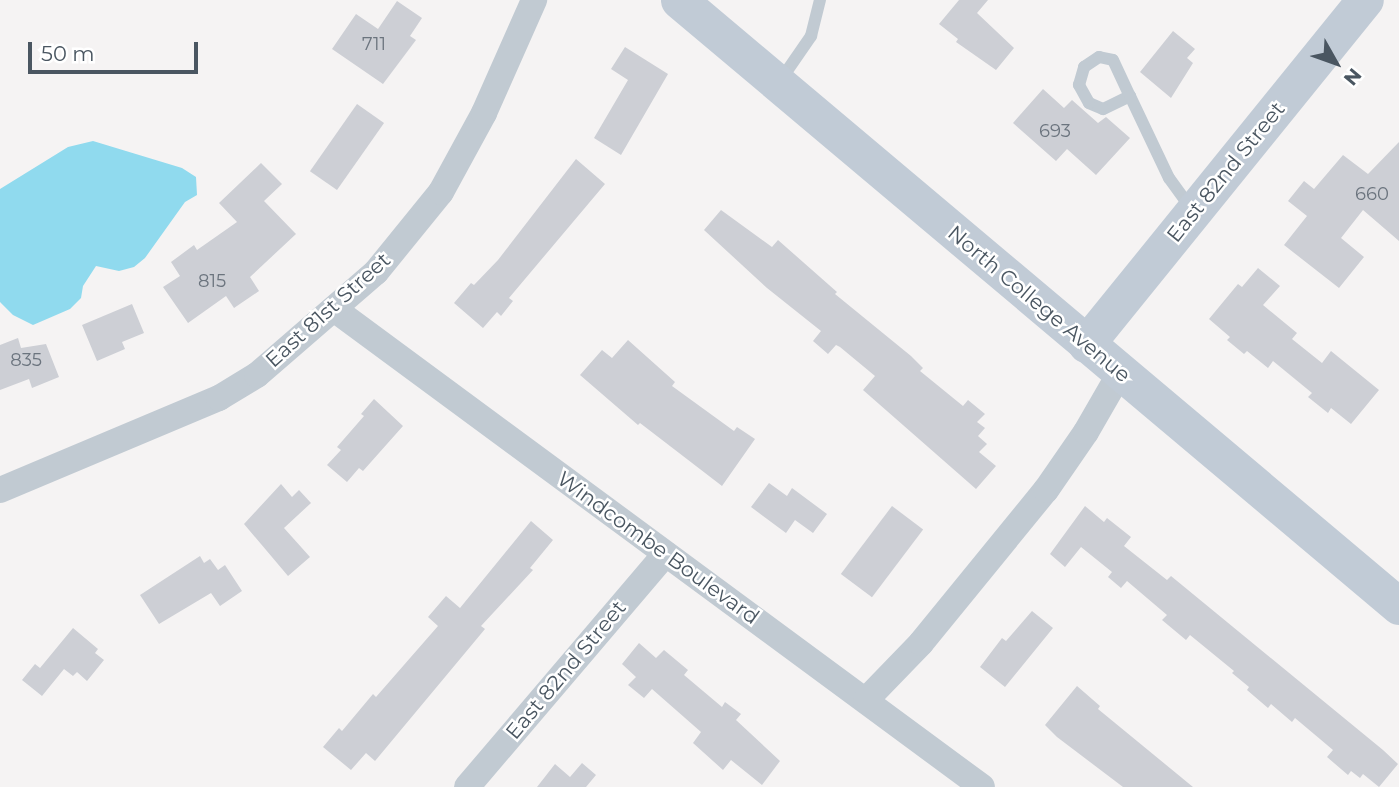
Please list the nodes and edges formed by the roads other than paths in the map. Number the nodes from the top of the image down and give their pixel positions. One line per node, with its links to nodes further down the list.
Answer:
1 (534, 0): 8 (street, East 81st Street)
2 (679, 0): 5 (main road, North College Avenue)
3 (820, 0): 5 (lane)
4 (1365, 0): 7 (main road, East 82nd Street)
5 (778, 84): 9 (main road, North College Avenue)
6 (1130, 96): 6 (lane); 7 (lane)
7 (1194, 212): 9 (main road, East 82nd Street)
8 (334, 309): 11 (street, East 81st Street); 12 (street, Windcombe Boulevard)
9 (1086, 344): 10 (main road, North College Avenue)
10 (1121, 373): 13 (main road, North College Avenue); 14 (street)
11 (0, 490)
12 (665, 554): 14 (street, Windcombe Boulevard); 15 (street, East 82nd Street)
13 (1399, 606)
14 (866, 700): 16 (street, Windcombe Boulevard)
15 (467, 787)
16 (982, 787)

